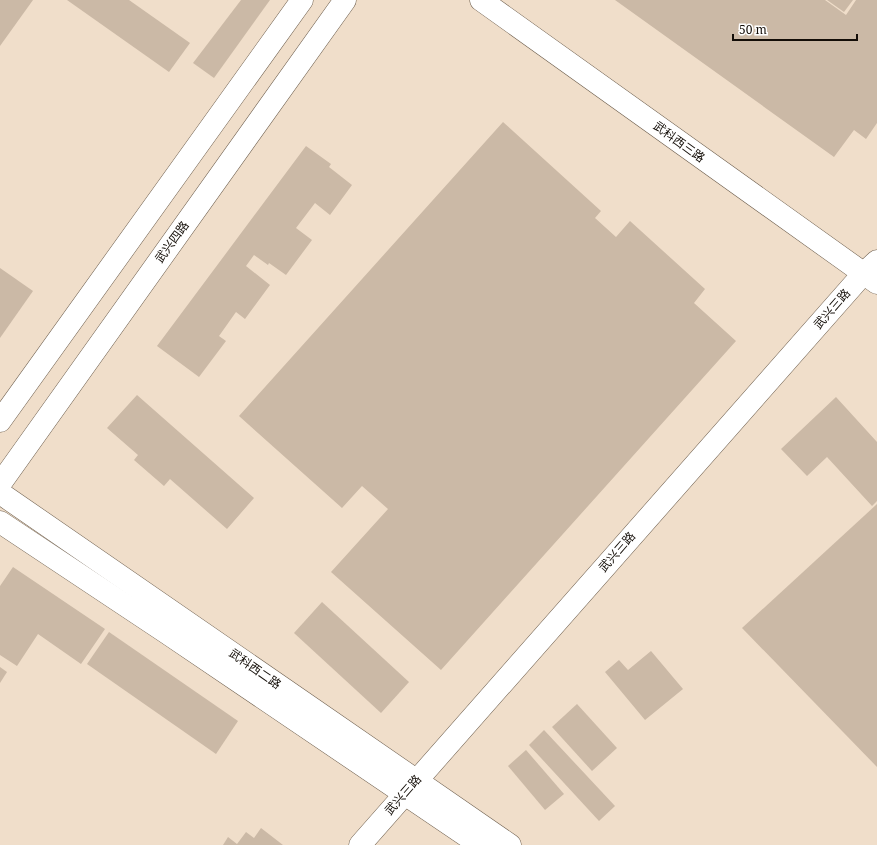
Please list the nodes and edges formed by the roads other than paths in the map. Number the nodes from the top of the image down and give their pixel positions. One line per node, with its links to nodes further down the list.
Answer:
1 (302, 0): 5 (street)
2 (345, 0): 6 (street, 武兴四路)
3 (481, 0): 4 (street, 武科西三路)
4 (872, 273): 9 (street, 武兴三路)
5 (0, 421)
6 (0, 484)
7 (0, 493): 9 (street, 武科西二路)
8 (0, 522): 9 (street, 武科西二路)
9 (410, 787): 10 (street, 武兴三路); 11 (street, 武科西二路); 12 (street, 武科西二路)
10 (360, 845)
11 (480, 845)
12 (510, 845)

